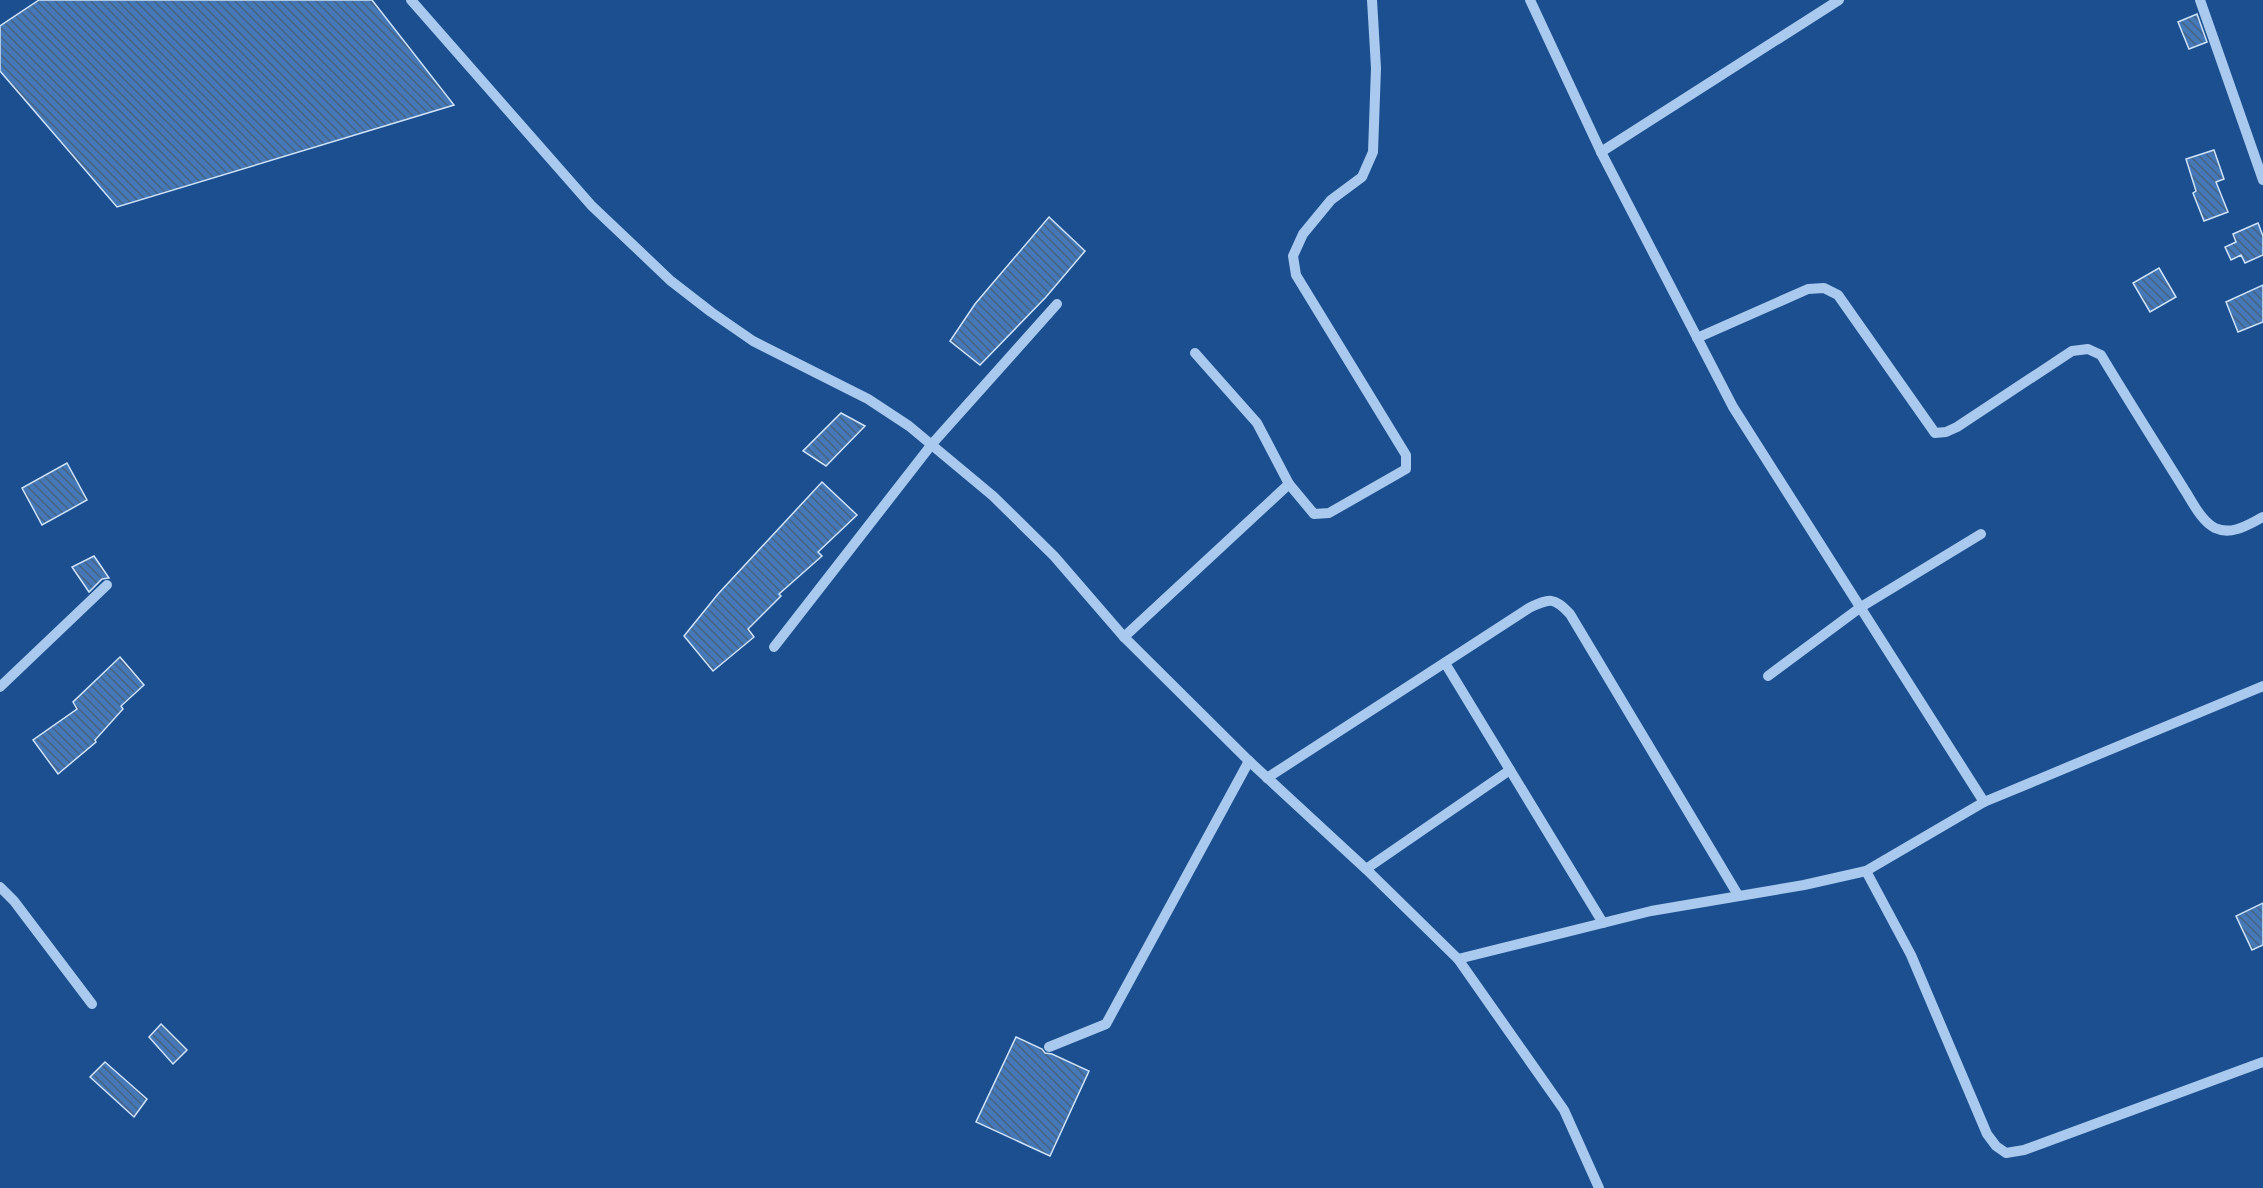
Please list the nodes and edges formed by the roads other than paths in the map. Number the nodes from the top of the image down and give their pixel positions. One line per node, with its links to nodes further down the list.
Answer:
1 (411, 0): 11 (street)
2 (1372, 0): 12 (street)
3 (1530, 0): 6 (street)
4 (1839, 0): 6 (street)
5 (2200, 0): 7 (street)
6 (1601, 152): 9 (street)
7 (2263, 180)
8 (1057, 304): 11 (street)
9 (1697, 338): 13 (street); 16 (street)
10 (1195, 353): 12 (street)
11 (932, 444): 17 (street); 18 (street)
12 (1289, 484): 17 (street)
13 (2263, 517)
14 (1981, 534): 16 (street)
15 (107, 585): 22 (street)
16 (1861, 607): 20 (street); 26 (street)
17 (1124, 637): 23 (street)
18 (774, 647)
19 (1445, 663): 24 (street); 25 (street); 30 (street)
20 (1768, 676)
21 (2263, 686): 26 (street)
22 (0, 687)
23 (1249, 761): 25 (street); 34 (street)
24 (1510, 770): 27 (street); 31 (street)
25 (1267, 778): 27 (street)
26 (1984, 802): 28 (street)
27 (1366, 869): 32 (street)
28 (1866, 871): 30 (street); 35 (street)
29 (0, 887): 33 (street)
30 (1738, 895): 31 (street)
31 (1603, 923): 32 (street)
32 (1458, 959): 36 (street)
33 (92, 1004)
34 (1049, 1047)
35 (2263, 1062)
36 (1599, 1188)

